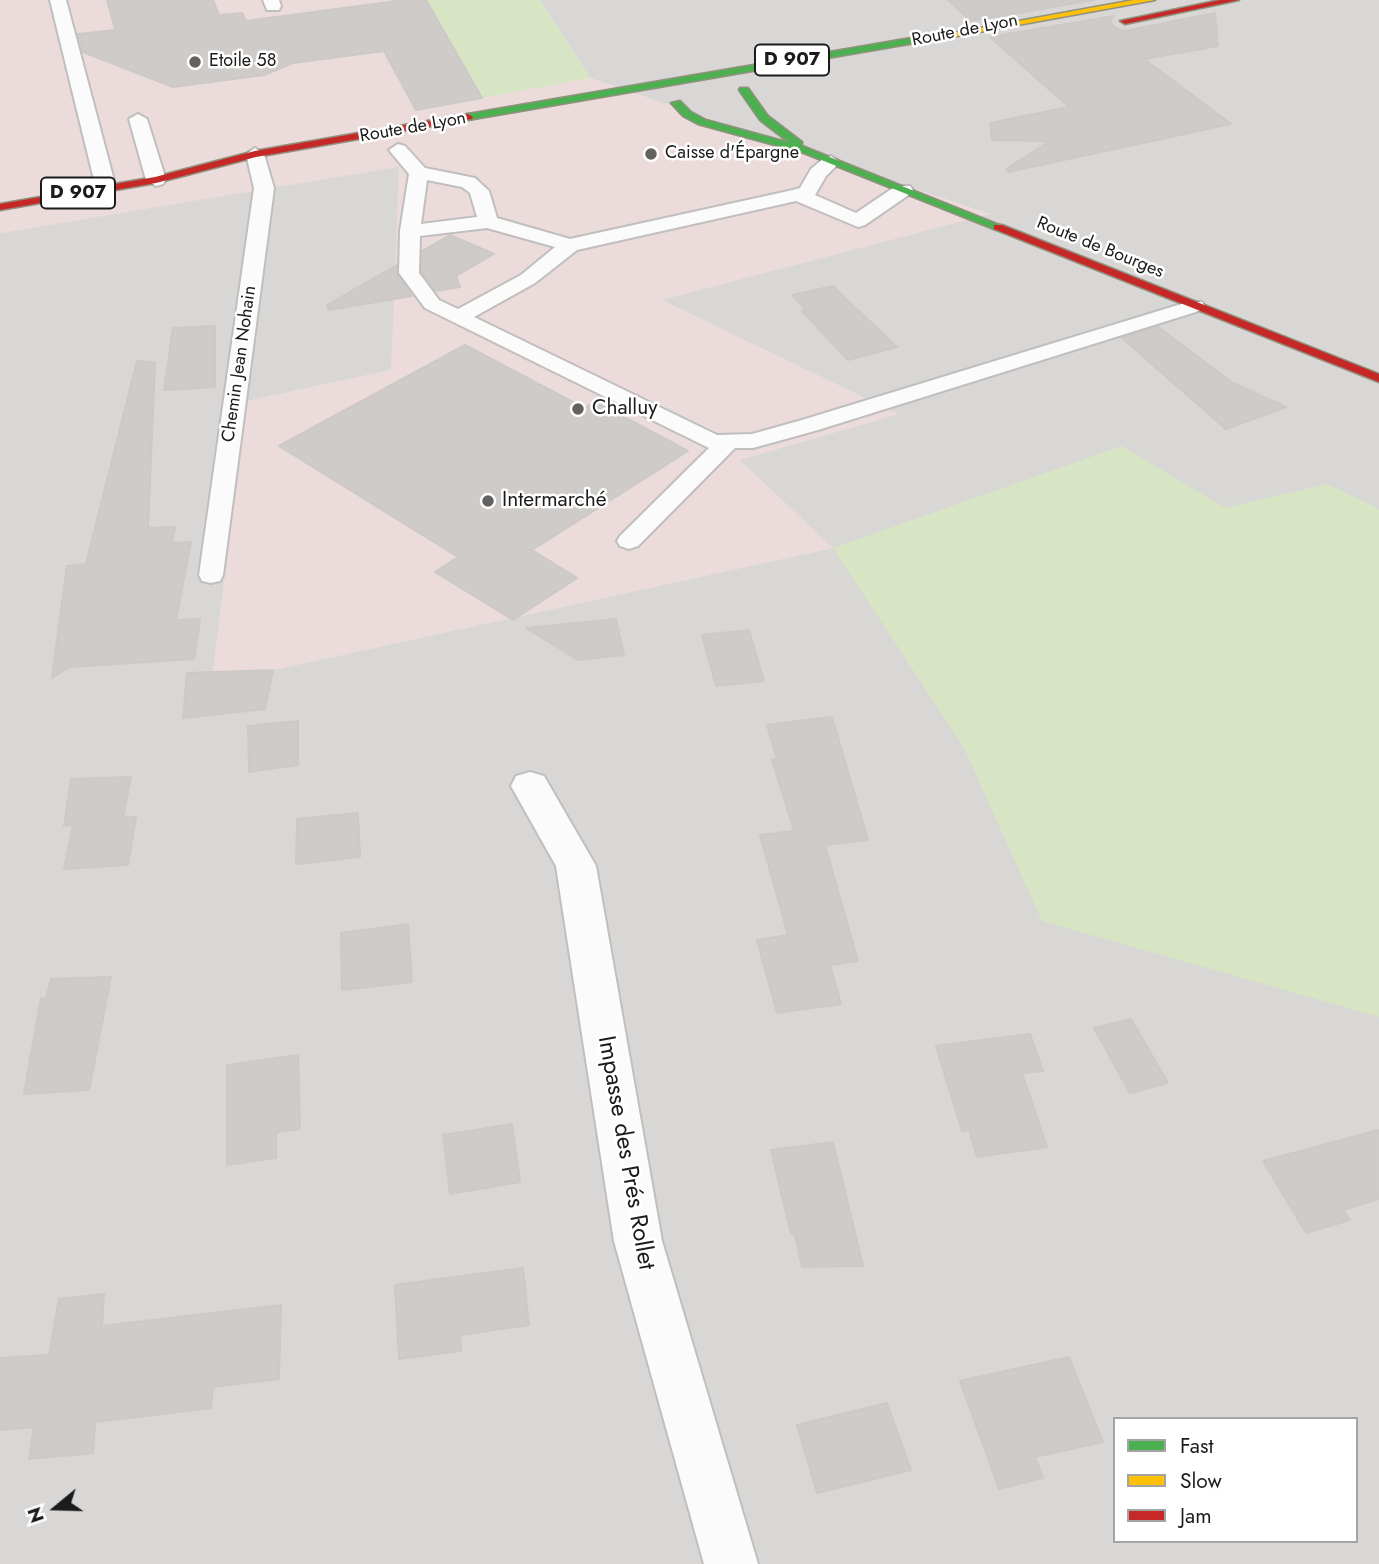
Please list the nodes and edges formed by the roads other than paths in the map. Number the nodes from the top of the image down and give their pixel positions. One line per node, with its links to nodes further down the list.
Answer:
1 (58, 0): 16 (lane)
2 (1150, 0): 5 (main road, Route de Lyon / D 907)
3 (1234, 0): 4 (main road)
4 (1090, 27)
5 (933, 36): 6 (main road, Route de Lyon / D 907); 9 (main road, Route de Lyon / D 907)
6 (740, 89): 7 (main road, Route de Lyon / D 907); 9 (main road, Route de Lyon / D 907); 11 (main road, Route de Bourges)
7 (676, 103): 11 (main road, Route de Bourges)
8 (138, 119): 15 (lane)
9 (436, 122): 13 (main road, Route de Lyon / D 907)
10 (398, 150): 14 (lane)
11 (808, 151): 12 (main road, Route de Bourges)
12 (831, 162): 17 (main road, Route de Bourges); 18 (lane)
13 (264, 166): 15 (main road, Route de Lyon / D 907); 28 (lane, Chemin Jean Nohain)
14 (419, 173): 20 (lane); 21 (lane)
15 (156, 180): 16 (main road, Route de Lyon / D 907)
16 (106, 188): 19 (main road, Route de Lyon / D 907)
17 (903, 190): 18 (lane); 23 (main road, Route de Bourges)
18 (797, 195): 22 (lane)
19 (0, 207)
20 (488, 222): 21 (lane); 22 (lane)
21 (410, 231): 24 (lane)
22 (570, 245): 24 (lane)
23 (1195, 306): 25 (main road, Route de Bourges); 26 (lane)
24 (458, 317): 26 (lane)
25 (1379, 379)
26 (728, 442): 27 (lane)
27 (629, 541)
28 (211, 575)
29 (530, 786): 30 (street, Impasse des Prés Rollet)
30 (731, 1564)

